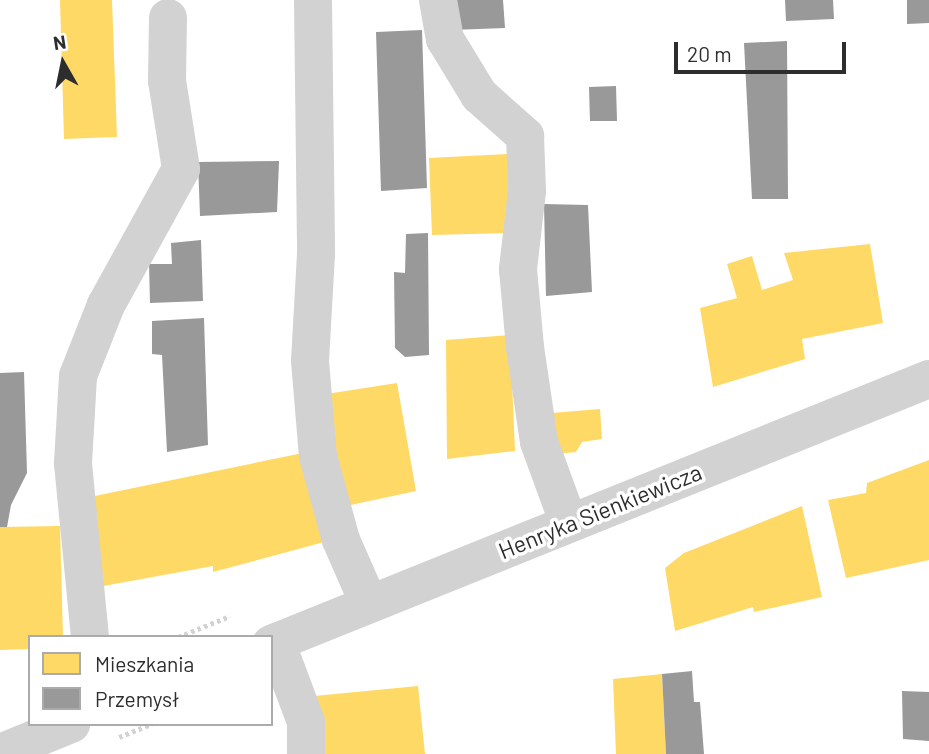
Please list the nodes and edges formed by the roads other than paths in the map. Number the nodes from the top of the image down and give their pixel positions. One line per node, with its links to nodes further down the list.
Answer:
1 (313, 0): 6 (street)
2 (438, 0): 5 (street)
3 (168, 18): 7 (street)
4 (929, 379): 5 (street, Henryka Sienkiewicza)
5 (569, 524): 6 (street, Henryka Sienkiewicza)
6 (369, 604): 8 (street, Henryka Sienkiewicza)
7 (90, 635)
8 (274, 643): 11 (street)
9 (66, 726): 10 (street)
10 (0, 753)
11 (306, 754)

